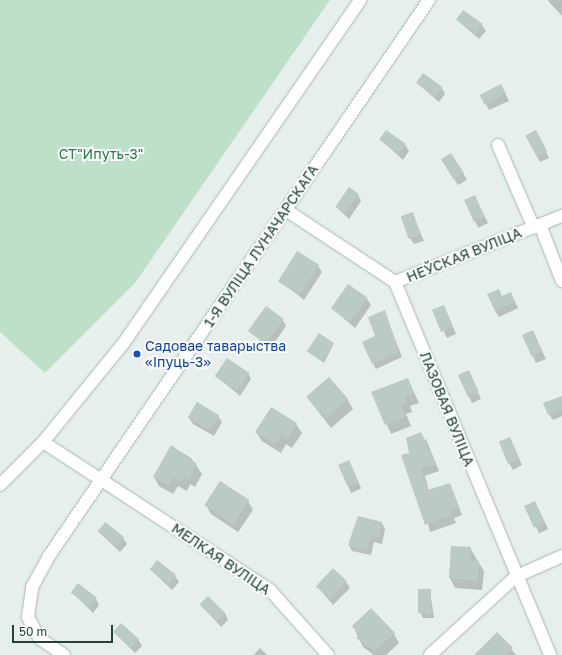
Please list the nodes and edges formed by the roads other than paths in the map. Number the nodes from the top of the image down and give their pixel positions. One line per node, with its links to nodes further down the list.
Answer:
1 (360, 0): 9 (street)
2 (429, 0): 4 (street, 1-Я ВУЛІЦА ЛУНАЧАРСКАГА)
3 (498, 145): 6 (street, НЕЎСКАЯ ВУЛІЦА)
4 (286, 210): 8 (street); 10 (street, 1-Я ВУЛІЦА ЛУНАЧАРСКАГА)
5 (562, 216): 6 (street, НЕЎСКАЯ ВУЛІЦА)
6 (537, 226): 7 (street); 8 (street, НЕЎСКАЯ ВУЛІЦА)
7 (562, 281)
8 (395, 282): 13 (street, ЛАЗОВАЯ ВУЛІЦА)
9 (43, 442): 10 (street, МЕЛКАЯ ВУЛІЦА); 11 (street)
10 (101, 479): 14 (street, 1-Я ВУЛІЦА ЛУНАЧАРСКАГА); 15 (street, МЕЛКАЯ ВУЛІЦА)
11 (0, 485)
12 (562, 556): 13 (street)
13 (516, 577): 16 (street); 17 (street, ЛАЗОВАЯ ВУЛІЦА)
14 (64, 655)
15 (328, 655)
16 (430, 655)
17 (550, 655)

